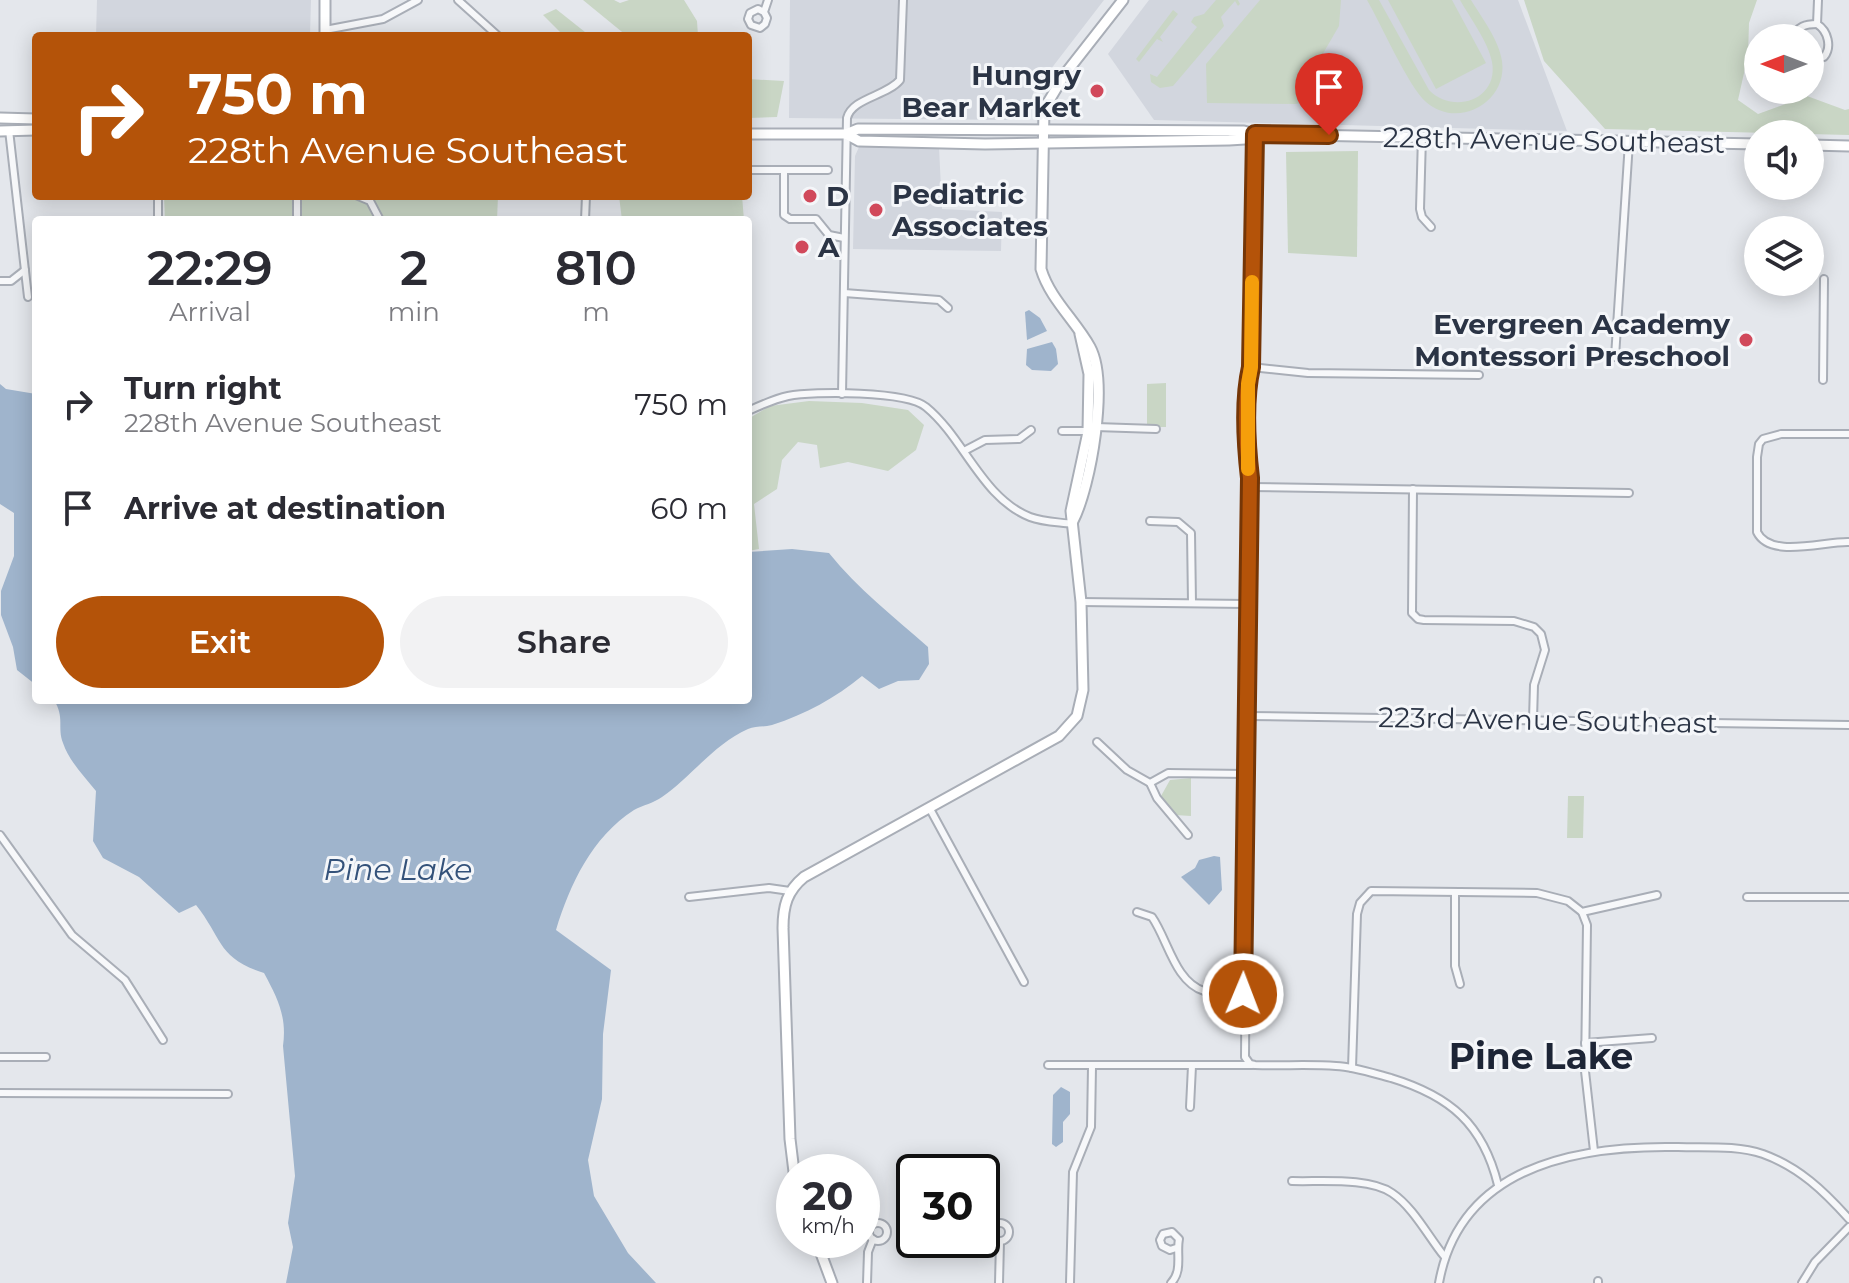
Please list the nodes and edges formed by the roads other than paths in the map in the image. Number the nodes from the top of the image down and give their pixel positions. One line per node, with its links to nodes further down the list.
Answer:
1 (325, 0): 11 (main road)
2 (418, 0): 12 (street)
3 (458, 0): 13 (street)
4 (768, 0): 8 (street)
5 (903, 0): 21 (street)
6 (1123, 0): 19 (main road)
7 (1818, 0): 9 (street)
8 (764, 12)
9 (1817, 24)
10 (1824, 31): 14 (street)
11 (325, 32)
12 (329, 32)
13 (494, 32)
14 (1824, 56)
15 (0, 118): 16 (main road)
16 (32, 119)
17 (4, 130): 18 (main road); 34 (street)
18 (32, 130)
19 (1042, 131): 21 (main road, 228th Avenue Southeast); 22 (main road, 228th Avenue Southeast); 25 (main road)
20 (752, 134): 21 (main road, 228th Avenue Southeast)
21 (846, 134): 25 (main road, 228th Avenue Southeast); 33 (street)
22 (1255, 134): 23 (main road, 228th Avenue Southeast); 25 (main road, 228th Avenue Southeast); 41 (street)
23 (1422, 136): 24 (main road, 228th Avenue Southeast); 32 (street)
24 (1629, 142): 26 (main road, 228th Avenue Southeast); 40 (street)
25 (1042, 143): 46 (main road)
26 (1744, 144)
27 (1824, 145): 28 (main road)
28 (1849, 146)
29 (752, 170): 30 (street)
30 (784, 170): 31 (street); 33 (street)
31 (828, 170)
32 (1431, 227)
33 (844, 238): 36 (street)
34 (25, 270): 35 (street); 38 (street)
35 (0, 281)
36 (844, 293): 39 (street); 44 (street)
37 (1824, 296): 43 (street)
38 (28, 297)
39 (948, 308)
40 (1615, 357)
41 (1251, 367): 42 (street); 52 (street)
42 (1479, 375)
43 (1823, 380)
44 (842, 394): 45 (street); 51 (street)
45 (752, 410)
46 (1092, 429): 47 (street); 49 (street); 56 (main road)
47 (1156, 429)
48 (1031, 430): 51 (street)
49 (1062, 431)
50 (1849, 434): 57 (street)
51 (964, 451): 56 (street)
52 (1249, 487): 53 (street); 60 (street)
53 (1413, 489): 54 (street); 62 (street)
54 (1629, 493)
55 (1150, 521): 59 (street)
56 (1072, 524): 58 (main road)
57 (1849, 542)
58 (1081, 602): 59 (street); 67 (main road)
59 (1192, 603): 60 (street)
60 (1247, 604): 61 (street)
61 (1247, 716): 62 (street, 223rd Avenue Southeast); 65 (street)
62 (1533, 719): 63 (street, 223rd Avenue Southeast)
63 (1849, 725)
64 (1097, 742): 66 (street)
65 (1246, 774): 66 (street); 80 (street)
66 (1150, 783): 69 (street)
67 (930, 809): 70 (main road); 78 (street)
68 (0, 835): 82 (street)
69 (1188, 835)
70 (790, 891): 73 (street); 95 (main road)
71 (1455, 892): 77 (street); 79 (street); 90 (street)
72 (1657, 895): 77 (street)
73 (689, 897)
74 (1747, 897): 75 (street)
75 (1849, 897)
76 (1137, 912): 80 (street)
77 (1582, 912): 83 (street)
78 (1024, 982)
79 (1460, 984)
80 (1243, 994): 87 (street)
81 (1652, 1038): 83 (street)
82 (163, 1040)
83 (1585, 1043): 94 (street)
84 (0, 1057): 85 (street)
85 (46, 1057)
86 (1048, 1065): 89 (street)
87 (1255, 1065): 88 (street); 90 (street)
88 (1192, 1066): 89 (street); 93 (street)
89 (1092, 1067): 108 (street)
90 (1352, 1068): 97 (street)
91 (0, 1093): 92 (street)
92 (228, 1094)
93 (1190, 1107)
94 (1594, 1151): 97 (street); 98 (street)
95 (792, 1154)
96 (1292, 1181): 101 (street)
97 (1498, 1185): 101 (street)
98 (1849, 1219)
99 (1849, 1227): 111 (street)
100 (1176, 1248): 109 (street)
101 (1444, 1256): 110 (street)
102 (823, 1258): 105 (main road)
103 (868, 1258): 106 (street)
104 (1000, 1258): 107 (street)
105 (832, 1283)
106 (867, 1283)
107 (999, 1283)
108 (1070, 1283)
109 (1171, 1283)
110 (1439, 1283)
111 (1802, 1283)

